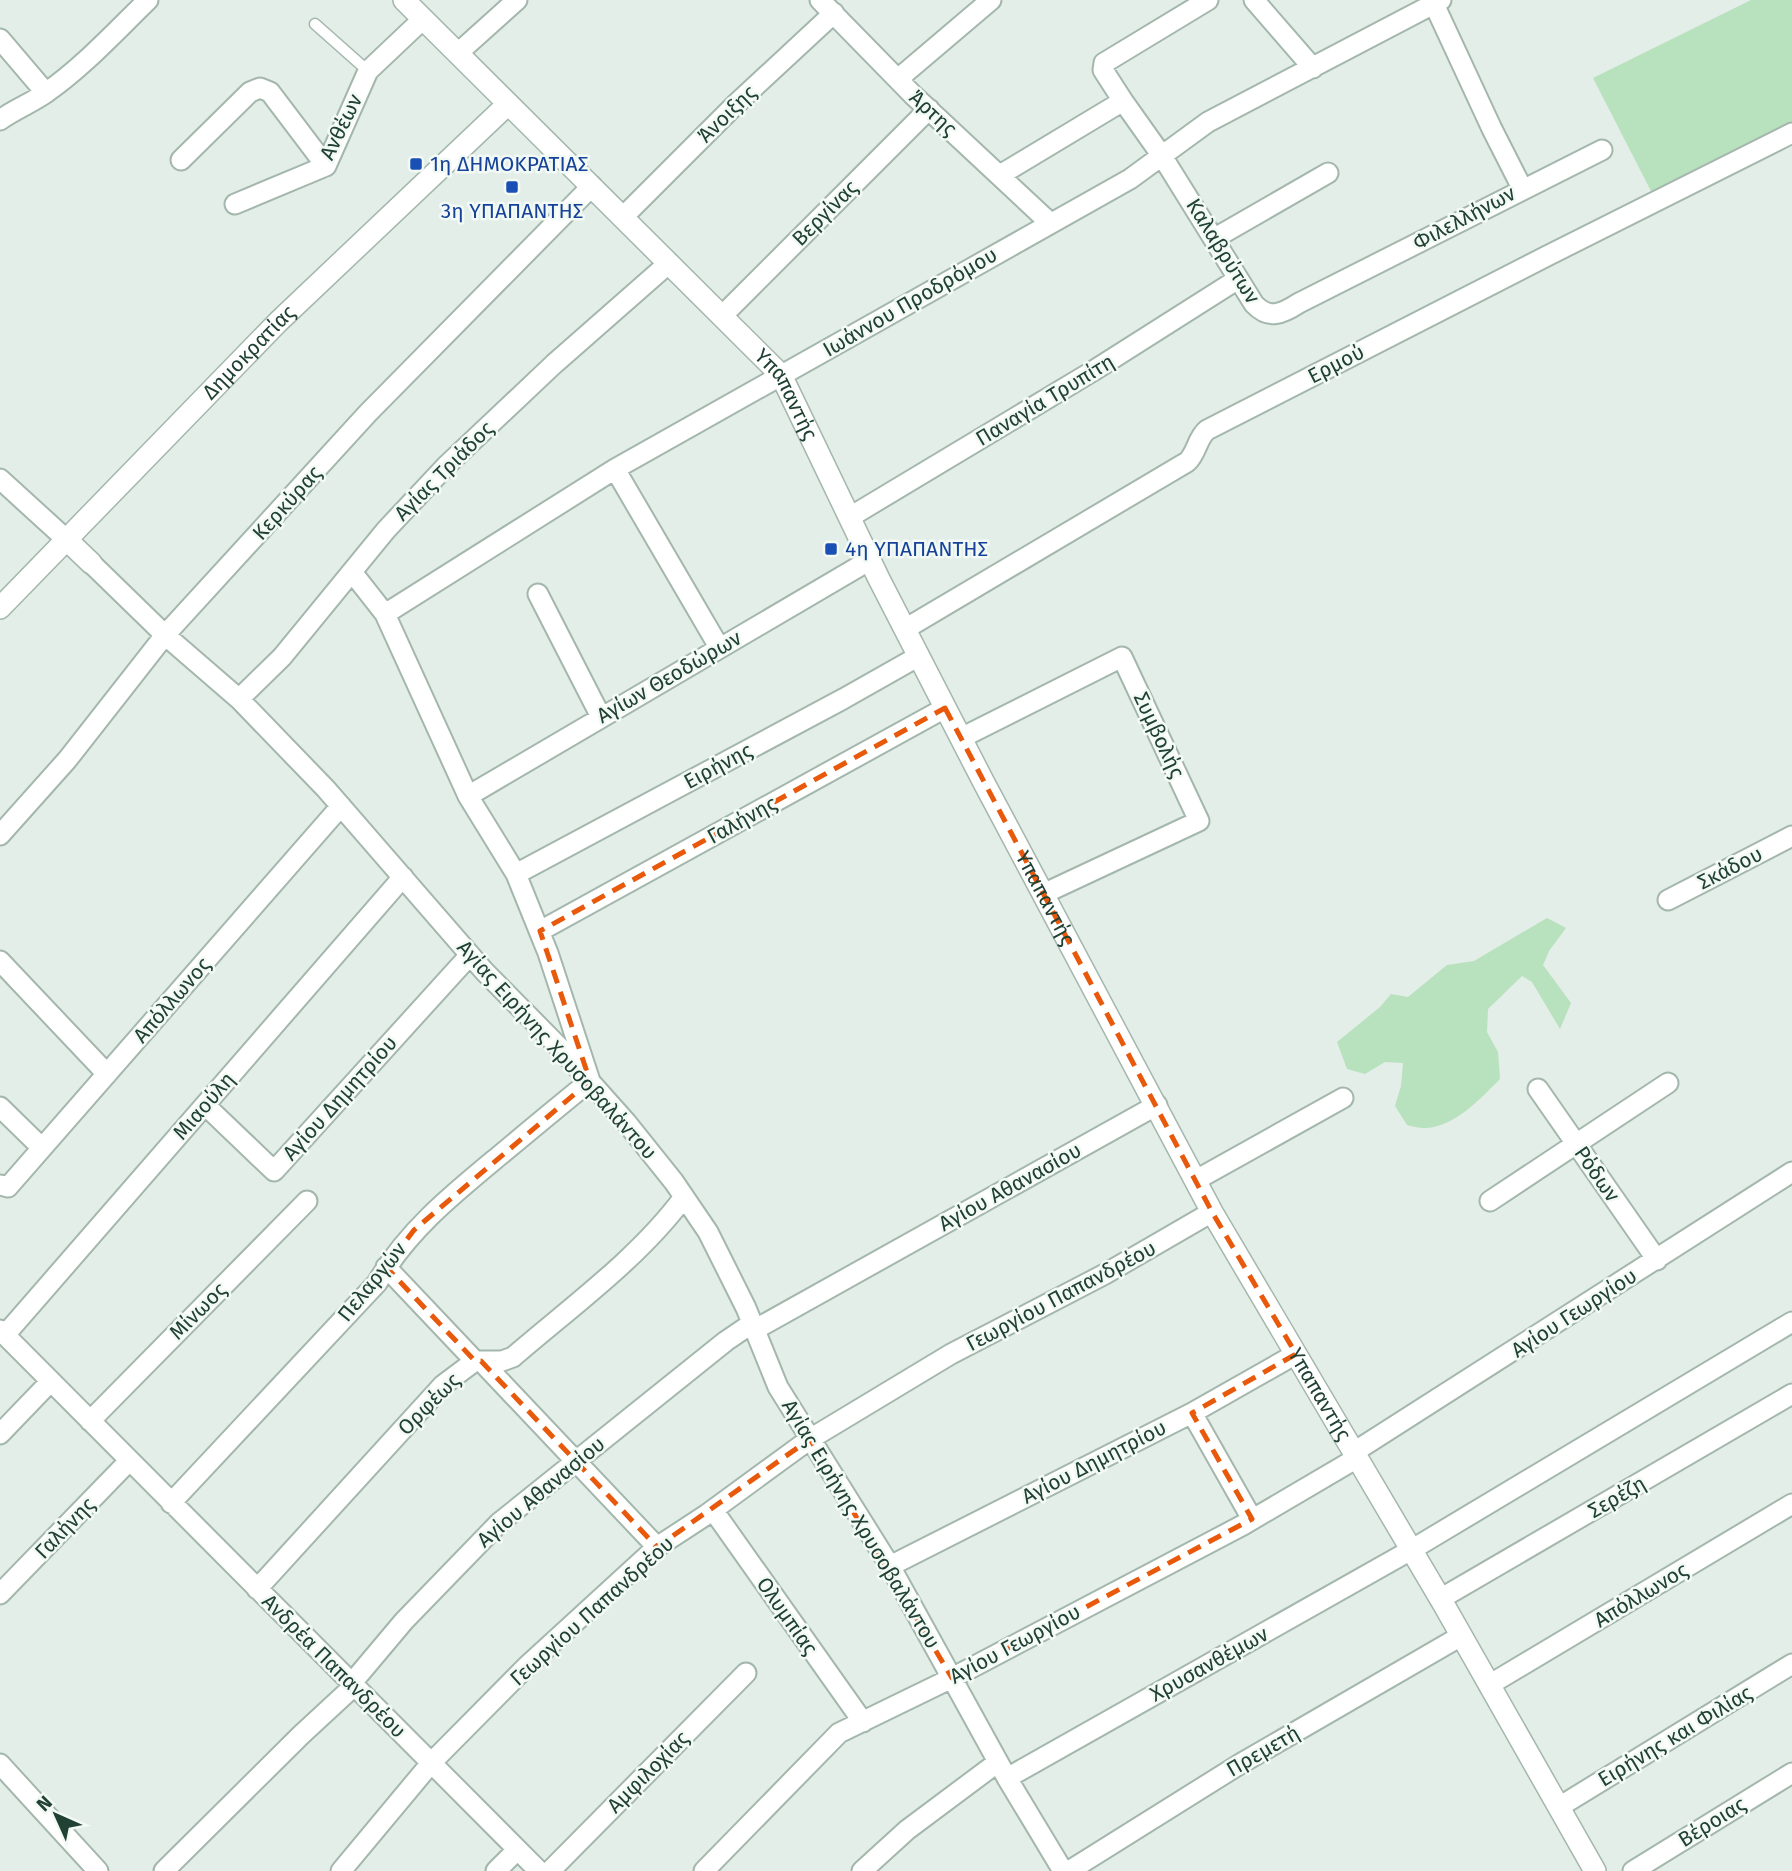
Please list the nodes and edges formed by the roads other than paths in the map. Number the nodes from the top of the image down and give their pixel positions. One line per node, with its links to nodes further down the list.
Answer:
1 (148, 0): 16 (street)
2 (404, 0): 9 (street, Υπαπαντής)
3 (517, 0): 12 (street)
4 (991, 0): 15 (street)
5 (1208, 0): 17 (street, Καλαβρύτων)
6 (1254, 0): 13 (street)
7 (1437, 2): 13 (street, Ιωάννου Προδρόμου); 29 (street, Φιλελλήνων)
8 (827, 6): 15 (street, Άρτης); 31 (street, Άνοιξης)
9 (423, 19): 12 (street, Υπαπαντής); 14 (street, Ανθέων)
10 (315, 24): 14 (lane)
11 (0, 39): 16 (street)
12 (458, 53): 18 (street, Υπαπαντής)
13 (1313, 68): 23 (street, Ιωάννου Προδρόμου)
14 (368, 71): 25 (street, Ανθέων)
15 (898, 79): 19 (street, Άρτης)
16 (46, 93): 20 (street)
17 (1123, 101): 23 (street, Καλαβρύτων); 27 (street)
18 (508, 104): 28 (street, Υπαπαντής); 42 (street, Δημοκρατίας)
19 (929, 109): 27 (street, Άρτης); 37 (street, Βεργίνας)
20 (0, 120)
21 (1792, 134): 49 (street, Ερμού)
22 (1602, 150): 29 (street)
23 (1162, 156): 32 (street, Ιωάννου Προδρόμου); 33 (street, Καλαβρύτων)
24 (181, 160): 25 (street)
25 (326, 166): 30 (street, Ανθέων)
26 (1328, 173): 33 (street)
27 (1000, 175): 32 (street, Άρτης)
28 (592, 186): 31 (street, Υπαπαντής); 50 (street, Κερκύρας)
29 (1523, 190): 36 (street, Φιλελλήνων)
30 (235, 204)
31 (623, 217): 34 (street, Υπαπαντής)
32 (1049, 222): 38 (street, Ιωάννου Προδρόμου)
33 (1215, 239): 35 (street, Καλαβρύτων)
34 (669, 263): 37 (street, Υπαπαντής); 45 (street, Αγίας Τριάδος)
35 (1238, 279): 36 (street, Καλαβρύτων); 41 (street, Παναγία Τρυπίτη)
36 (1299, 303)
37 (722, 316): 38 (street, Υπαπαντής)
38 (781, 375): 39 (street, Ιωάννου Προδρόμου); 41 (street, Υπαπαντής)
39 (615, 469): 48 (street, Ιωάννου Προδρόμου); 51 (street)
40 (0, 479): 42 (street)
41 (850, 517): 43 (street, Υπαπαντής)
42 (68, 541): 44 (street); 47 (street, Δημοκρατίας)
43 (870, 560): 49 (street, Υπαπαντής); 51 (street, Αγίων Θεοδώρων)
44 (91, 563): 50 (street, Αγίας Ειρήνης Χρυσοβαλάντου)
45 (352, 572): 48 (street); 53 (street, Αγίας Τριάδος)
46 (538, 594): 55 (street)
47 (0, 608)
48 (385, 614): 57 (street)
49 (905, 629): 52 (street, Υπαπαντής)
50 (165, 635): 53 (street, Αγίας Ειρήνης Χρυσοβαλάντου); 59 (street, Κερκύρας)
51 (719, 647): 55 (street, Αγίων Θεοδώρων)
52 (919, 656): 54 (street, Υπαπαντής); 61 (street, Ειρήνης)
53 (239, 699): 58 (street, Αγίας Ειρήνης Χρυσοβαλάντου)
54 (945, 708): 56 (street, Υπαπαντής); 65 (street, Γαλήνης)
55 (601, 717): 57 (street, Αγίων Θεοδώρων)
56 (961, 738): 63 (street, Υπαπαντής); 63 (street, Συμβολής)
57 (468, 796): 61 (street)
58 (341, 806): 62 (street, Αγίας Ειρήνης Χρυσοβαλάντου); 68 (street, Απόλλωνος)
59 (0, 835)
60 (1792, 836): 64 (street, Σκάδου)
61 (516, 874): 65 (street)
62 (403, 877): 66 (street, Αγίας Ειρήνης Χρυσοβαλάντου); 73 (street, Μιαούλη)
63 (1043, 894): 74 (street, Υπαπαντής)
64 (1668, 900)
65 (540, 931): 69 (street)
66 (470, 955): 69 (street, Αγίας Ειρήνης Χρυσοβαλάντου); 73 (street, Αγίου Δημητρίου)
67 (0, 961): 68 (street)
68 (107, 1074): 77 (street, Απόλλωνος)
69 (590, 1081): 81 (street, Αγίας Ειρήνης Χρυσοβαλάντου); 86 (street, Πελαργών)
70 (1668, 1083): 76 (street)
71 (1538, 1089): 76 (street, Ρόδων)
72 (1343, 1098): 79 (street)
73 (205, 1105): 89 (street, Μιαούλη)
74 (1157, 1105): 79 (street, Υπαπαντής); 88 (street, Αγίου Αθανασίου)
75 (0, 1107): 77 (street)
76 (1577, 1145): 82 (street); 85 (street, Ρόδων)
77 (42, 1149): 80 (street, Απόλλωνος)
78 (1792, 1172): 85 (street, Αγίου Γεωργίου)
79 (1196, 1180): 84 (street, Υπαπαντής)
80 (0, 1185)
81 (684, 1197): 88 (street, Αγίας Ειρήνης Χρυσοβαλάντου); 91 (street, Ορφέως)
82 (1490, 1201)
83 (307, 1202): 95 (street, Μίνωος)
84 (1212, 1212): 90 (street, Υπαπαντής); 97 (street, Γεωργίου Παπανδρέου)
85 (1657, 1260): 98 (street, Αγίου Γεωργίου)
86 (386, 1267): 91 (street); 101 (street, Πελαργών)
87 (1792, 1322): 106 (street, Χρυσανθέμων)
88 (752, 1327): 97 (street, Αγίας Ειρήνης Χρυσοβαλάντου); 100 (street, Αγίου Αθανασίου)
89 (3, 1332): 92 (street, Ανδρέα Παπανδρέου)
90 (1296, 1354): 94 (street, Αγίου Δημητρίου); 98 (street, Υπαπαντής)
91 (478, 1361): 100 (street); 108 (street, Ορφέως)
92 (51, 1381): 95 (street, Ανδρέα Παπανδρέου); 96 (street)
93 (1792, 1394): 110 (street, Σερέζη)
94 (1192, 1413): 104 (street); 107 (street, Αγίου Δημητρίου)
95 (90, 1421): 99 (street, Ανδρέα Παπανδρέου)
96 (0, 1434)
97 (810, 1438): 103 (street, Γεωργίου Παπανδρέου); 107 (street, Αγίας Ειρήνης Χρυσοβαλάντου)
98 (1355, 1455): 104 (street, Αγίου Γεωργίου); 106 (street, Υπαπαντής)
99 (129, 1461): 101 (street, Ανδρέα Παπανδρέου); 109 (street, Γαλήνης)
100 (575, 1463): 105 (street); 115 (street, Αγίου Αθανασίου)
101 (170, 1503): 108 (street, Ανδρέα Παπανδρέου)
102 (1792, 1504): 116 (street, Απόλλωνος)
103 (713, 1510): 105 (street, Γεωργίου Παπανδρέου); 117 (street, Ολυμπίας)
104 (1252, 1519): 114 (street, Αγίου Γεωργίου)
105 (657, 1547): 118 (street, Γεωργίου Παπανδρέου)
106 (1412, 1550): 110 (street, Υπαπαντής); 120 (street, Χρυσανθέμων)
107 (890, 1566): 114 (street, Αγίας Ειρήνης Χρυσοβαλάντου)
108 (257, 1589): 115 (street, Ανδρέα Παπανδρέου)
109 (0, 1594)
110 (1440, 1599): 111 (street, Υπαπαντής)
111 (1461, 1636): 116 (street, Υπαπαντής); 133 (street, Πρεμετή)
112 (1792, 1664): 122 (street, Ειρήνης και Φιλίας)
113 (746, 1672): 129 (street, Αμφιλοχίας)
114 (952, 1678): 117 (street, Αγίου Γεωργίου); 120 (street, Αγίας Ειρήνης Χρυσοβαλάντου)
115 (353, 1685): 118 (street, Ανδρέα Παπανδρέου); 125 (street, Αγίου Αθανασίου)
116 (1489, 1685): 122 (street, Υπαπαντής)
117 (863, 1721): 130 (street, Αγίου Γεωργίου)
118 (431, 1763): 123 (street, Ανδρέα Παπανδρέου); 126 (street, Γεωργίου Παπανδρέου)
119 (0, 1764): 124 (street)
120 (1002, 1770): 131 (street, Χρυσανθέμων); 132 (street, Αγίας Ειρήνης Χρυσοβαλάντου)
121 (1792, 1773): 135 (street, Βέροιας)
122 (1559, 1807): 134 (street, Υπαπαντής)
123 (517, 1850): 127 (street); 128 (street, Ανδρέα Παπανδρέου)
124 (98, 1871)
125 (164, 1871)
126 (341, 1871)
127 (496, 1871)
128 (539, 1871)
129 (551, 1871)
130 (704, 1871)
131 (862, 1871)
132 (1063, 1871)
133 (1069, 1871)
134 (1595, 1871)
135 (1633, 1871)

